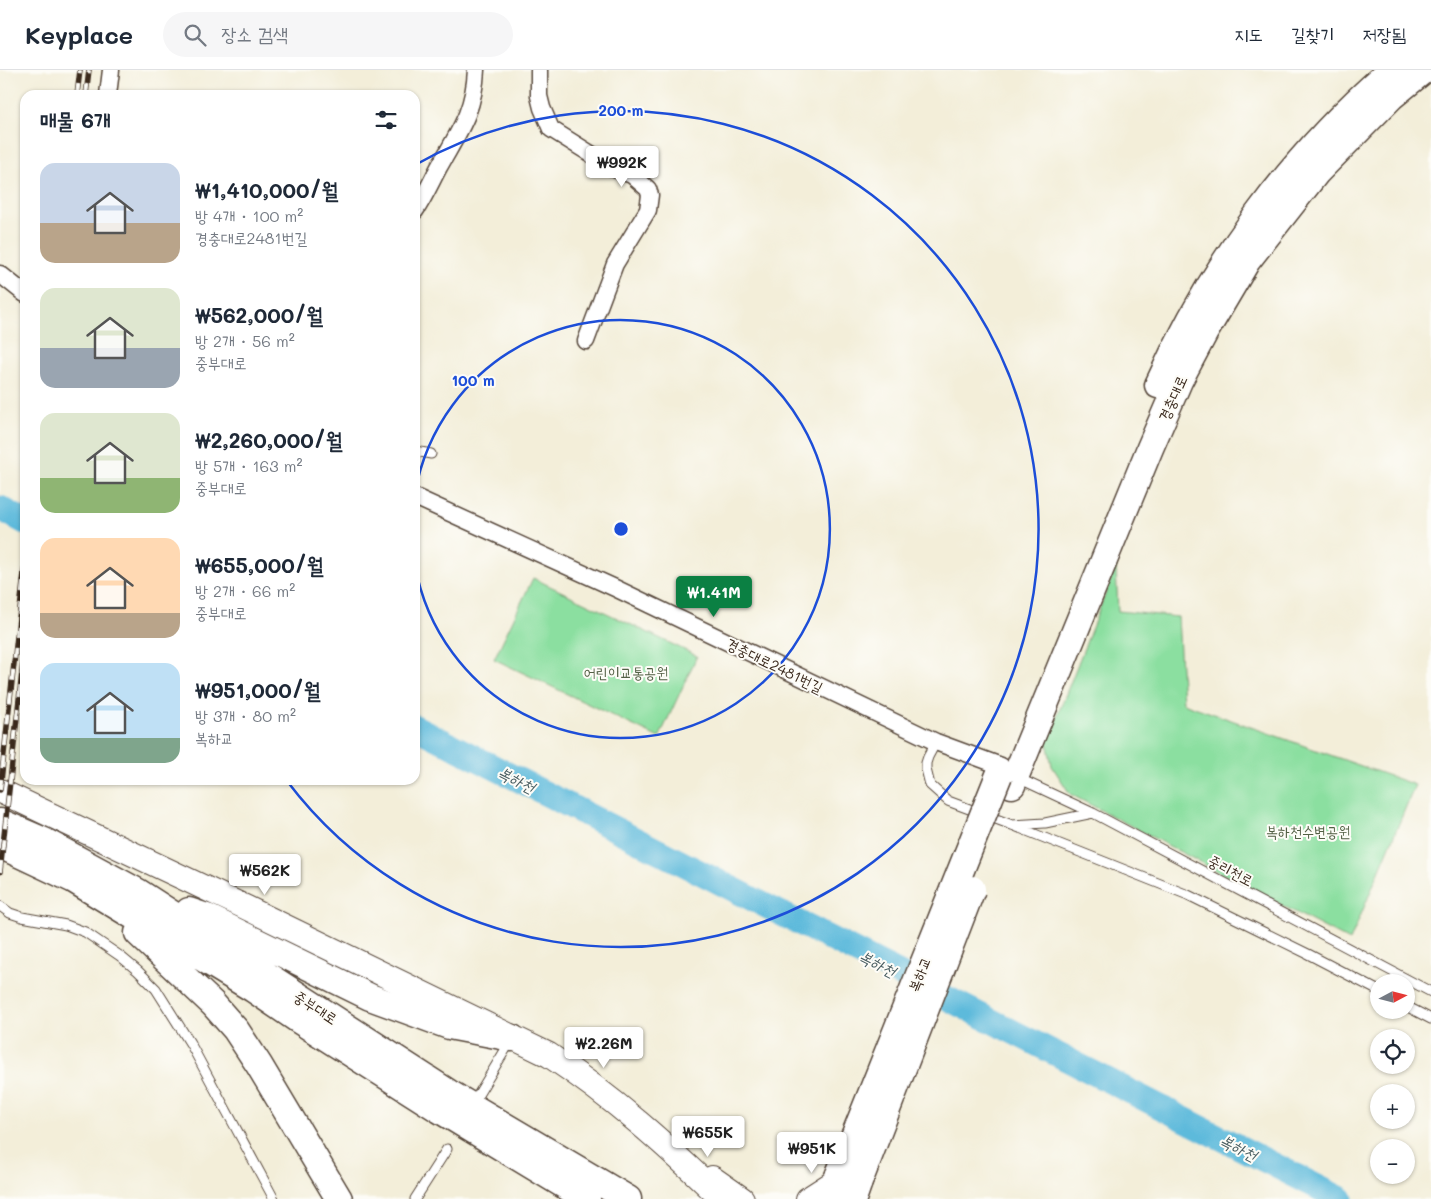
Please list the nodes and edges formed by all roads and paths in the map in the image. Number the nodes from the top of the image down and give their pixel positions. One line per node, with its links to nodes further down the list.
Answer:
1 (110, 70): 6 (street)
2 (476, 70): 7 (street)
3 (540, 70): 10 (street)
4 (1391, 70): 15 (main road, 경충대로)
5 (1424, 70): 15 (main road, 경충대로)
6 (108, 90)
7 (420, 202)
8 (0, 274): 9 (street)
9 (20, 290)
10 (586, 341)
11 (420, 452): 12 (lane)
12 (431, 454)
13 (420, 498): 14 (street, 경충대로2481번길)
14 (936, 742): 15 (street, 경충대로2481번길); 19 (lane)
15 (1007, 776): 17 (lane, 중리천로); 32 (main road, 복하교, bridge)
16 (0, 791): 28 (street)
17 (1094, 813): 19 (lane); 25 (lane, 중리천로)
18 (0, 822): 22 (main road, 중부대로)
19 (1012, 825): 24 (lane)
20 (0, 844): 21 (main road, 중부대로)
21 (74, 880): 34 (main road); 36 (main road, 중부대로)
22 (138, 892): 28 (main road); 37 (main road, 중부대로)
23 (0, 906): 33 (lane)
24 (1370, 986)
25 (1431, 992)
26 (1415, 1011): 27 (lane)
27 (1431, 1019)
28 (512, 1038): 29 (lane); 30 (street)
29 (478, 1095)
30 (666, 1145): 38 (street); 39 (street)
31 (447, 1149): 35 (lane)
32 (843, 1187): 40 (street)
33 (274, 1199)
34 (340, 1199)
35 (415, 1199)
36 (587, 1199)
37 (628, 1199)
38 (722, 1199)
39 (742, 1199)
40 (808, 1199)

